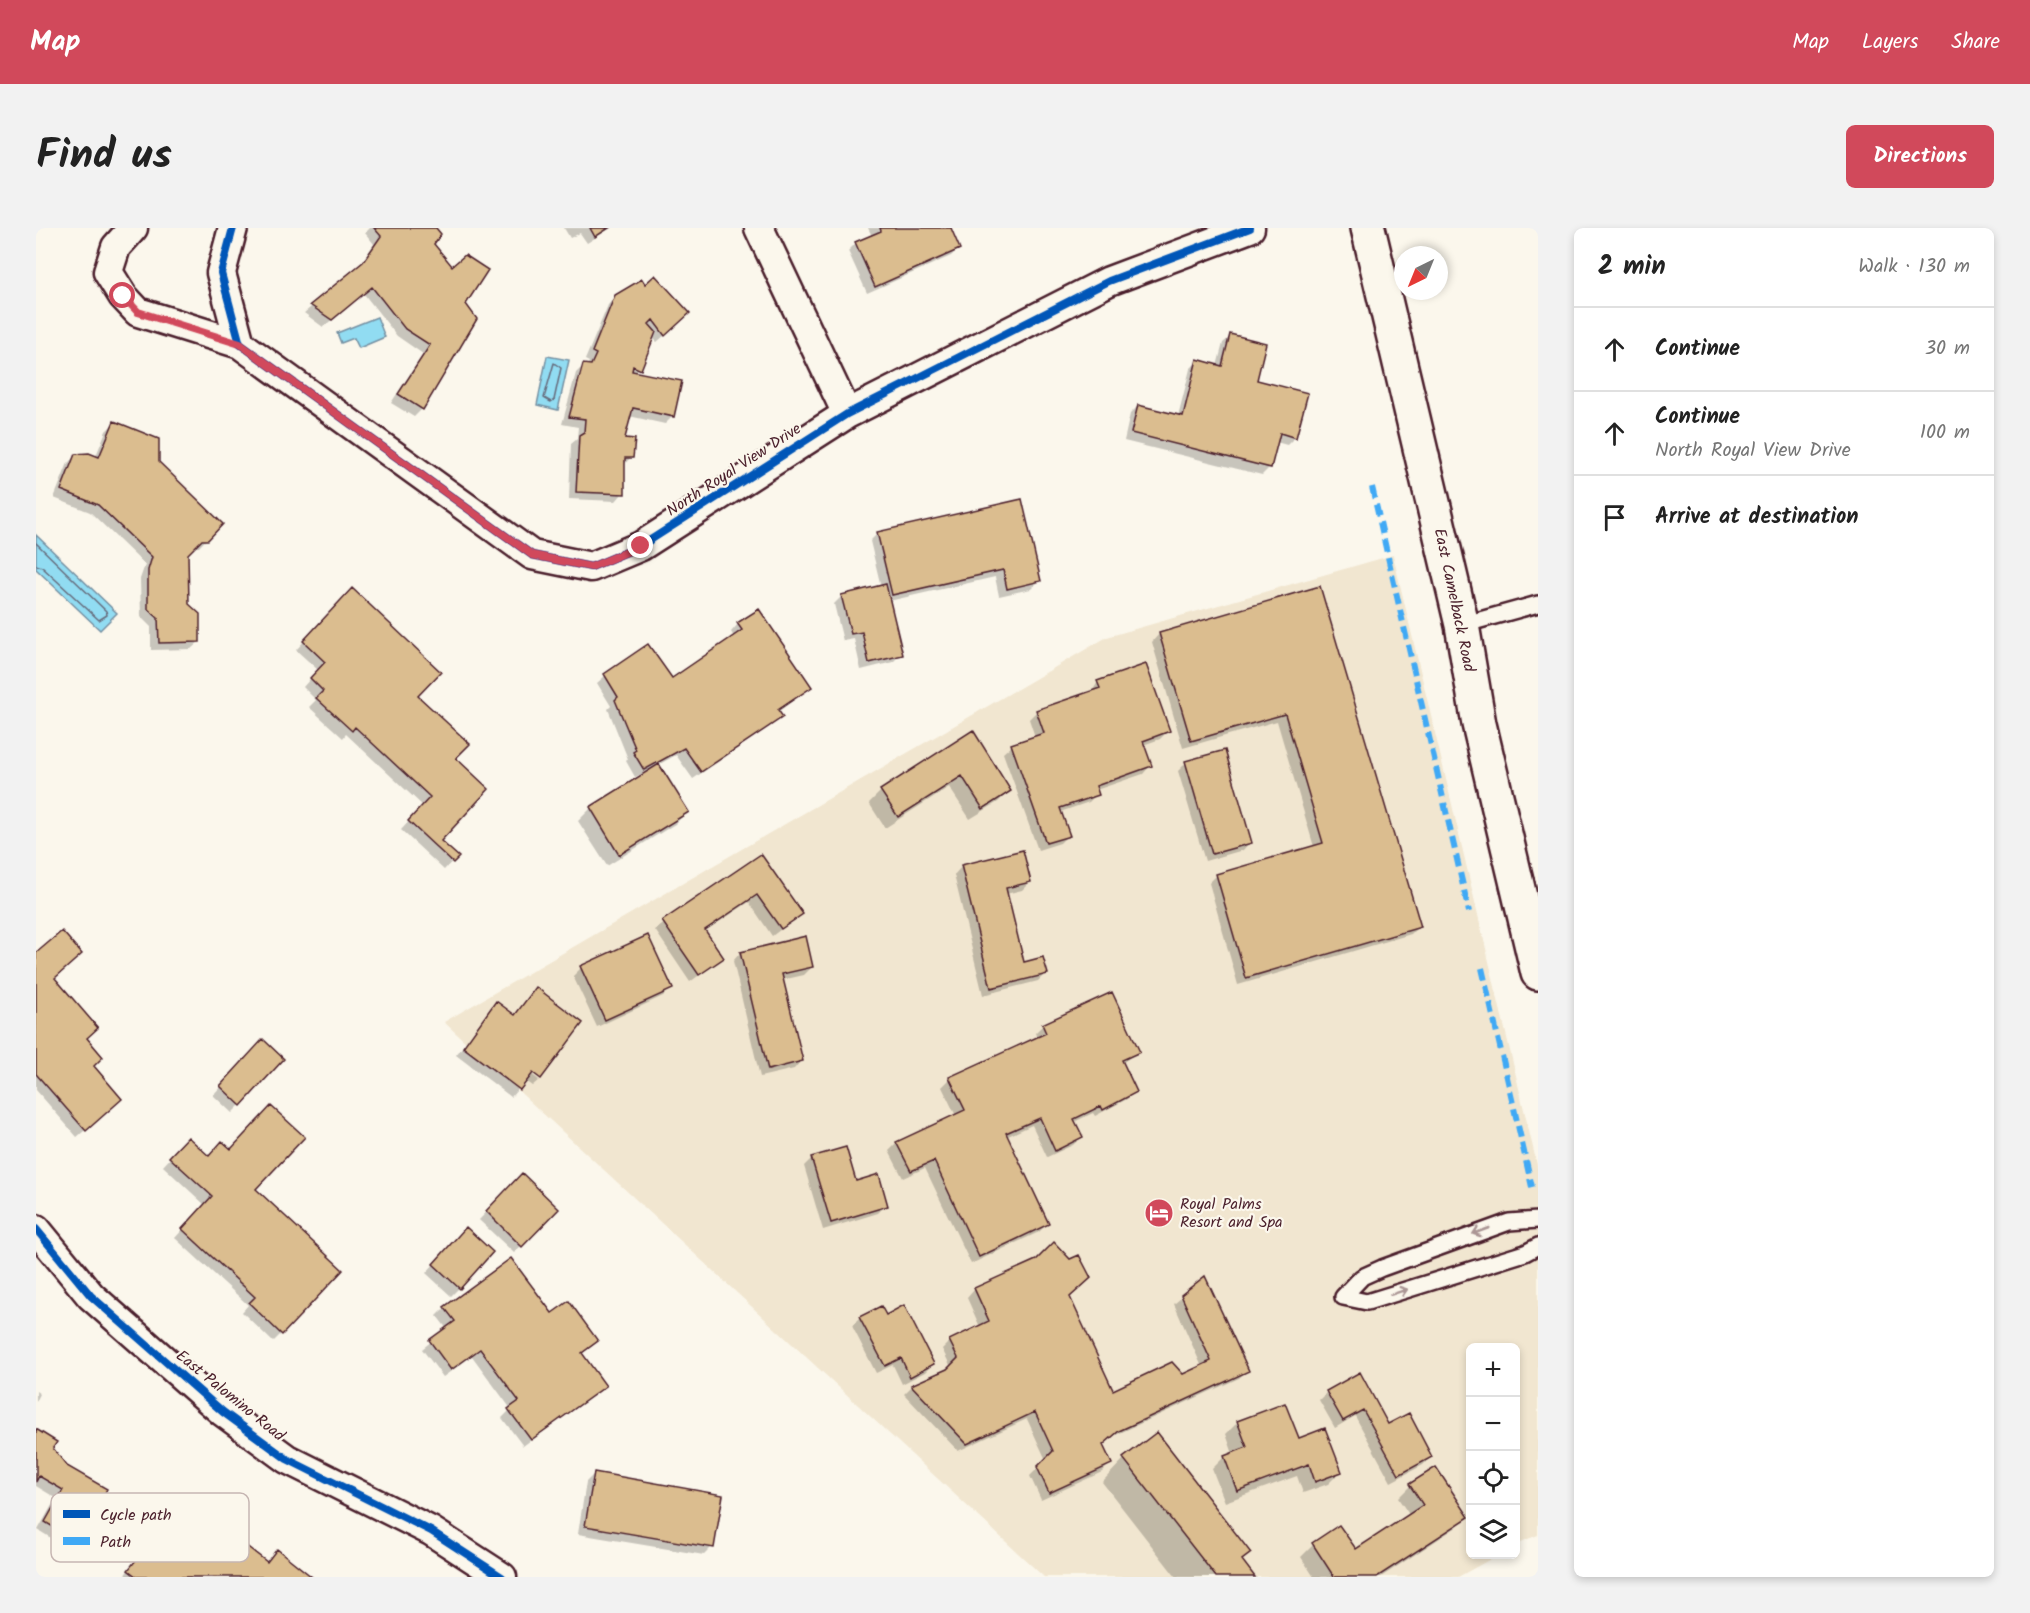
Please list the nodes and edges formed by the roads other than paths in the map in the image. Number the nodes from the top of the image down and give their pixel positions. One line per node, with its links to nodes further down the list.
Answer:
1 (133, 228): 6 (street, North Royal View Drive)
2 (233, 228): 6 (street)
3 (759, 228): 7 (street)
4 (1250, 228): 7 (street, North Royal View Drive)
5 (1368, 228): 9 (main road, East Camelback Road)
6 (240, 344): 7 (street, North Royal View Drive)
7 (847, 414)
8 (1538, 604): 9 (lane)
9 (1462, 625): 10 (main road, East Camelback Road)
10 (1531, 905): 11 (main road, East Camelback Road)
11 (1538, 973)
12 (1538, 1220): 14 (lane, one-way to 14)
13 (36, 1229): 15 (street, East Palomino Road)
14 (1538, 1246)
15 (502, 1577)

